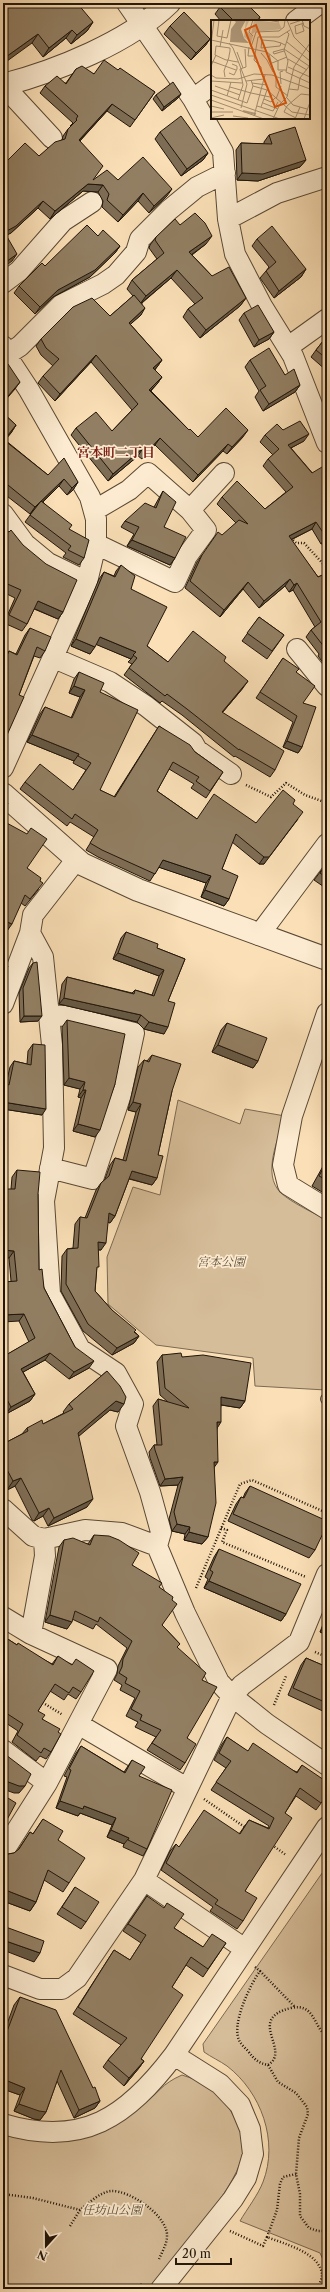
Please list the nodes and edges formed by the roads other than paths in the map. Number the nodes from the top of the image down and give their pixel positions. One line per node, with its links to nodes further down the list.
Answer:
1 (127, 3): 5 (street)
2 (169, 3): 5 (street)
3 (320, 3): 4 (street)
4 (297, 20)
5 (143, 24): 6 (street); 8 (street)
6 (3, 85): 9 (street)
7 (211, 85): 8 (street)
8 (193, 99): 10 (street)
9 (52, 138)
10 (225, 173): 13 (street); 17 (street)
11 (327, 177): 13 (street)
12 (92, 202): 14 (street)
13 (228, 220): 16 (street)
14 (3, 283)
15 (327, 319): 16 (street)
16 (288, 347): 18 (street)
17 (4, 352): 20 (street)
18 (327, 443)
19 (224, 474): 21 (street)
20 (94, 510): 21 (street); 23 (street)
21 (190, 510): 23 (street)
22 (3, 514): 24 (street)
23 (96, 544): 24 (street)
24 (87, 582): 26 (street)
25 (297, 649): 27 (street)
26 (54, 658): 28 (street); 29 (street)
27 (327, 686)
28 (3, 768)
29 (231, 774)
30 (3, 794): 32 (street)
31 (327, 844): 34 (street)
32 (76, 860): 33 (street); 34 (street)
33 (30, 934): 36 (street); 38 (street)
34 (259, 935): 35 (street)
35 (327, 959)
36 (3, 1004)
37 (327, 1013): 40 (street)
38 (50, 1015): 39 (street); 39 (street)
39 (50, 1168): 43 (street)
40 (327, 1209)
41 (3, 1509): 42 (street)
42 (44, 1539): 43 (street); 46 (street)
43 (157, 1546): 47 (street)
44 (325, 1579): 47 (street)
45 (3, 1617): 46 (street)
46 (31, 1634): 48 (street)
47 (232, 1696): 50 (street); 52 (street)
48 (78, 1724): 51 (street); 52 (street)
49 (3, 1750): 51 (street)
50 (327, 1765)
51 (46, 1783): 54 (street)
52 (187, 1788): 55 (street)
53 (327, 1827): 56 (street)
54 (3, 1852)
55 (144, 1880): 56 (street); 57 (street)
56 (248, 1956): 58 (street)
57 (3, 1975)
58 (174, 2055): 59 (street); 60 (street)
59 (3, 2124)
60 (152, 2285)

